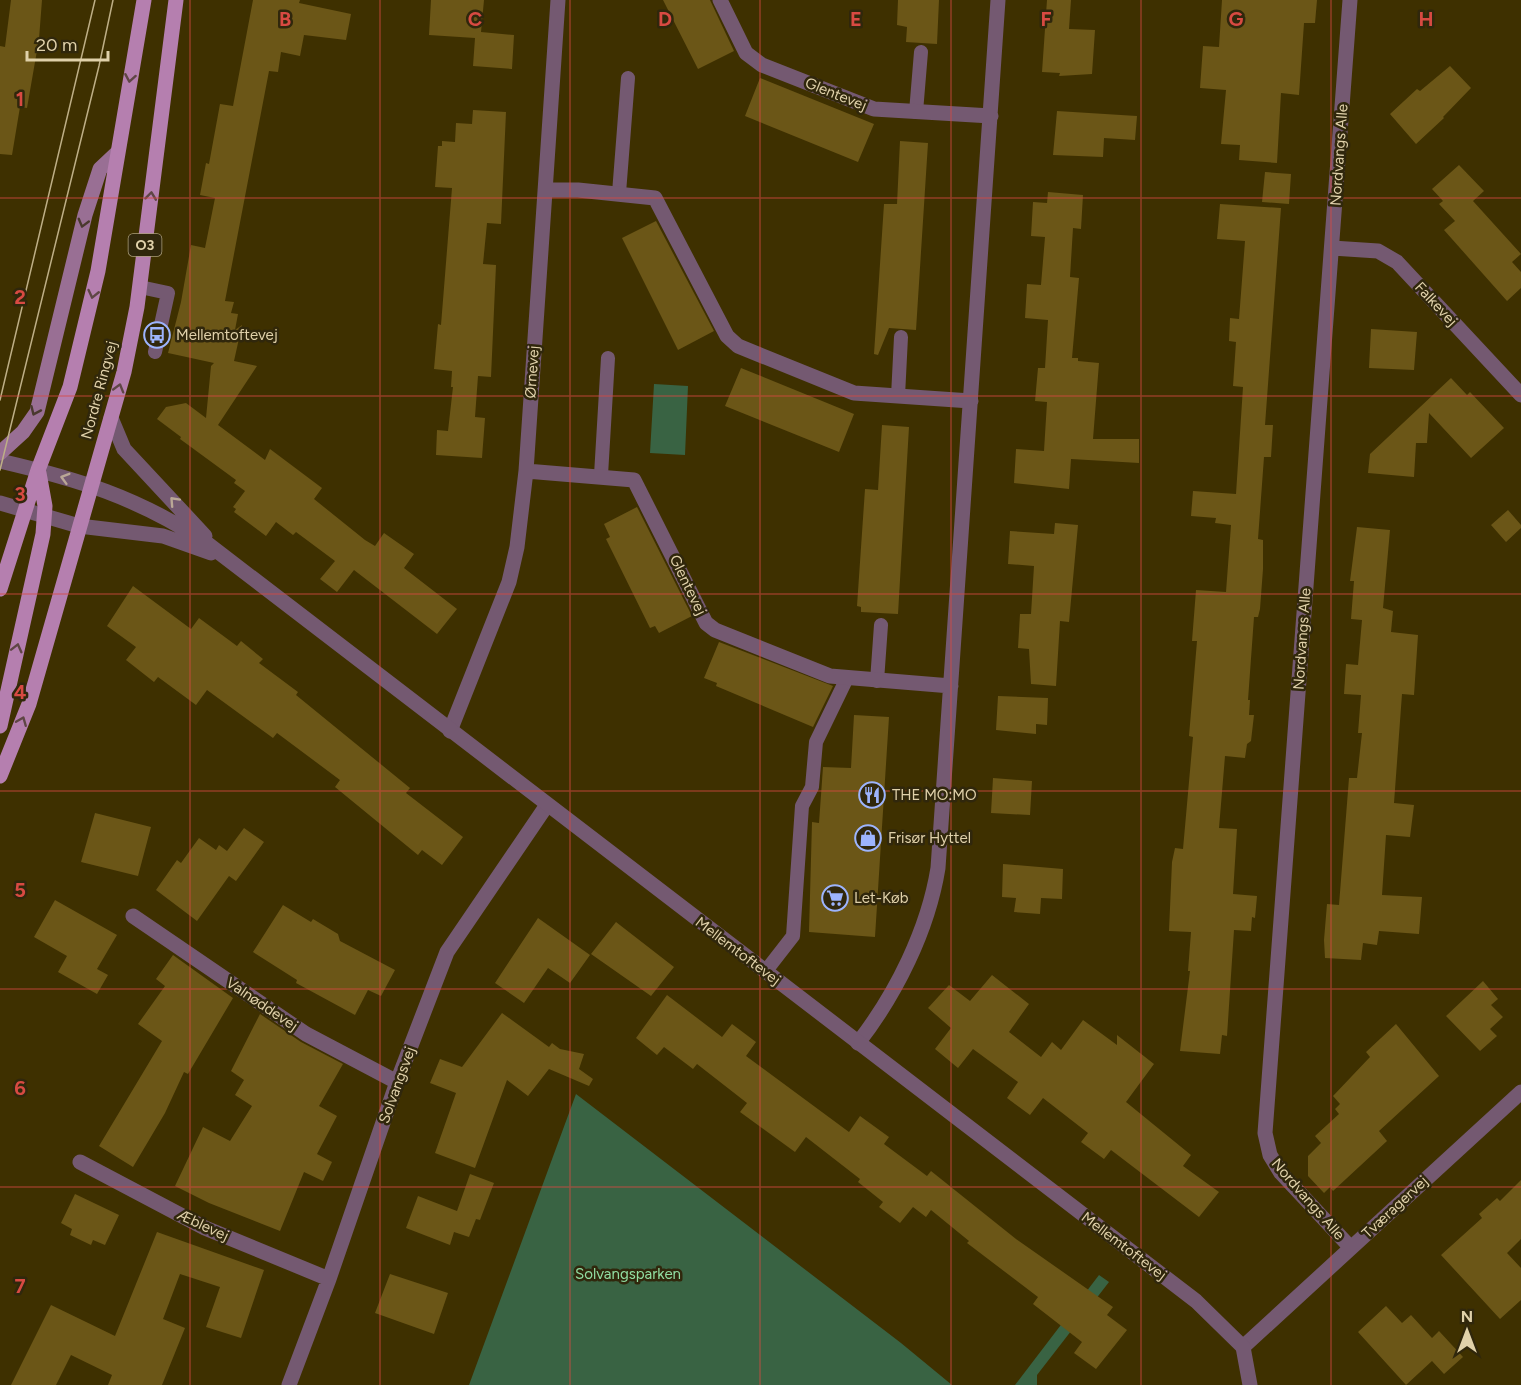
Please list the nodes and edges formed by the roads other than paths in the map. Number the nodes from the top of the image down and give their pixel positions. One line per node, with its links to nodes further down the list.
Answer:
1 (144, 0): 11 (main road, Nordre Ringvej, one-way to 11)
2 (176, 0): 15 (main road, Nordre Ringvej / O3, one-way to 2)
3 (558, 0): 12 (street, Ørnevej)
4 (720, 0): 9 (street, Glentevej)
5 (998, 0): 10 (street)
6 (1350, 0): 14 (street, Nordvangs Alle)
7 (921, 52): 9 (lane)
8 (628, 78): 13 (lane)
9 (916, 112): 10 (street, Glentevej)
10 (991, 116): 21 (street)
11 (117, 153): 23 (main road, one-way to 23); 25 (main road, Nordre Ringvej, one-way to 25)
12 (545, 190): 13 (street); 26 (street, Ørnevej)
13 (619, 193): 20 (street)
14 (1332, 248): 19 (street, Falkevej); 49 (street, Nordvangs Alle)
15 (140, 287): 17 (lane); 22 (main road, Nordre Ringvej / O3, one-way to 15)
16 (901, 337): 20 (lane)
17 (155, 352)
18 (608, 358): 27 (lane)
19 (1521, 395)
20 (898, 396): 21 (street)
21 (971, 401): 38 (street)
22 (111, 418): 28 (main road, Nordre Ringvej / O3); 33 (street, Mellemtoftevej, one-way to 22)
23 (0, 453)
24 (0, 461): 25 (street, Mellemtoftevej)
25 (38, 470): 28 (street, Mellemtoftevej, one-way to 25); 30 (main road, Nordre Ringvej); 31 (main road)
26 (526, 471): 27 (street, Glentevej); 40 (street, Ørnevej)
27 (601, 475): 36 (street, Glentevej)
28 (92, 485): 32 (main road, Nordre Ringvej / O3); 33 (street, Mellemtoftevej)
29 (0, 503): 30 (street, Mellemtoftevej)
30 (25, 510): 31 (street, Mellemtoftevej); 34 (main road, Nordre Ringvej)
31 (45, 516): 32 (street, Mellemtoftevej); 39 (main road, one-way to 31)
32 (80, 526): 33 (street, Mellemtoftevej); 41 (main road, Nordre Ringvej / O3, one-way to 32)
33 (227, 560): 40 (street, Mellemtoftevej)
34 (0, 589)
35 (881, 625): 37 (lane)
36 (847, 678): 37 (street, Glentevej); 44 (lane)
37 (877, 681): 38 (street, Glentevej)
38 (951, 686): 45 (street)
39 (0, 726)
40 (450, 731): 42 (street, Mellemtoftevej)
41 (0, 776)
42 (547, 805): 44 (street, Mellemtoftevej); 46 (street, Solvangsvej)
43 (133, 916): 46 (street, Valnøddevej)
44 (765, 972): 45 (street, Mellemtoftevej)
45 (858, 1043): 51 (street, Mellemtoftevej)
46 (397, 1083): 50 (street, Solvangsvej)
47 (1521, 1092): 49 (street, Tværagervej)
48 (80, 1162): 50 (street, Æblevej)
49 (1351, 1248): 51 (street, Tværagervej)
50 (329, 1279): 52 (street, Solvangsvej)
51 (1243, 1347): 53 (street)
52 (289, 1385)
53 (1250, 1385)

